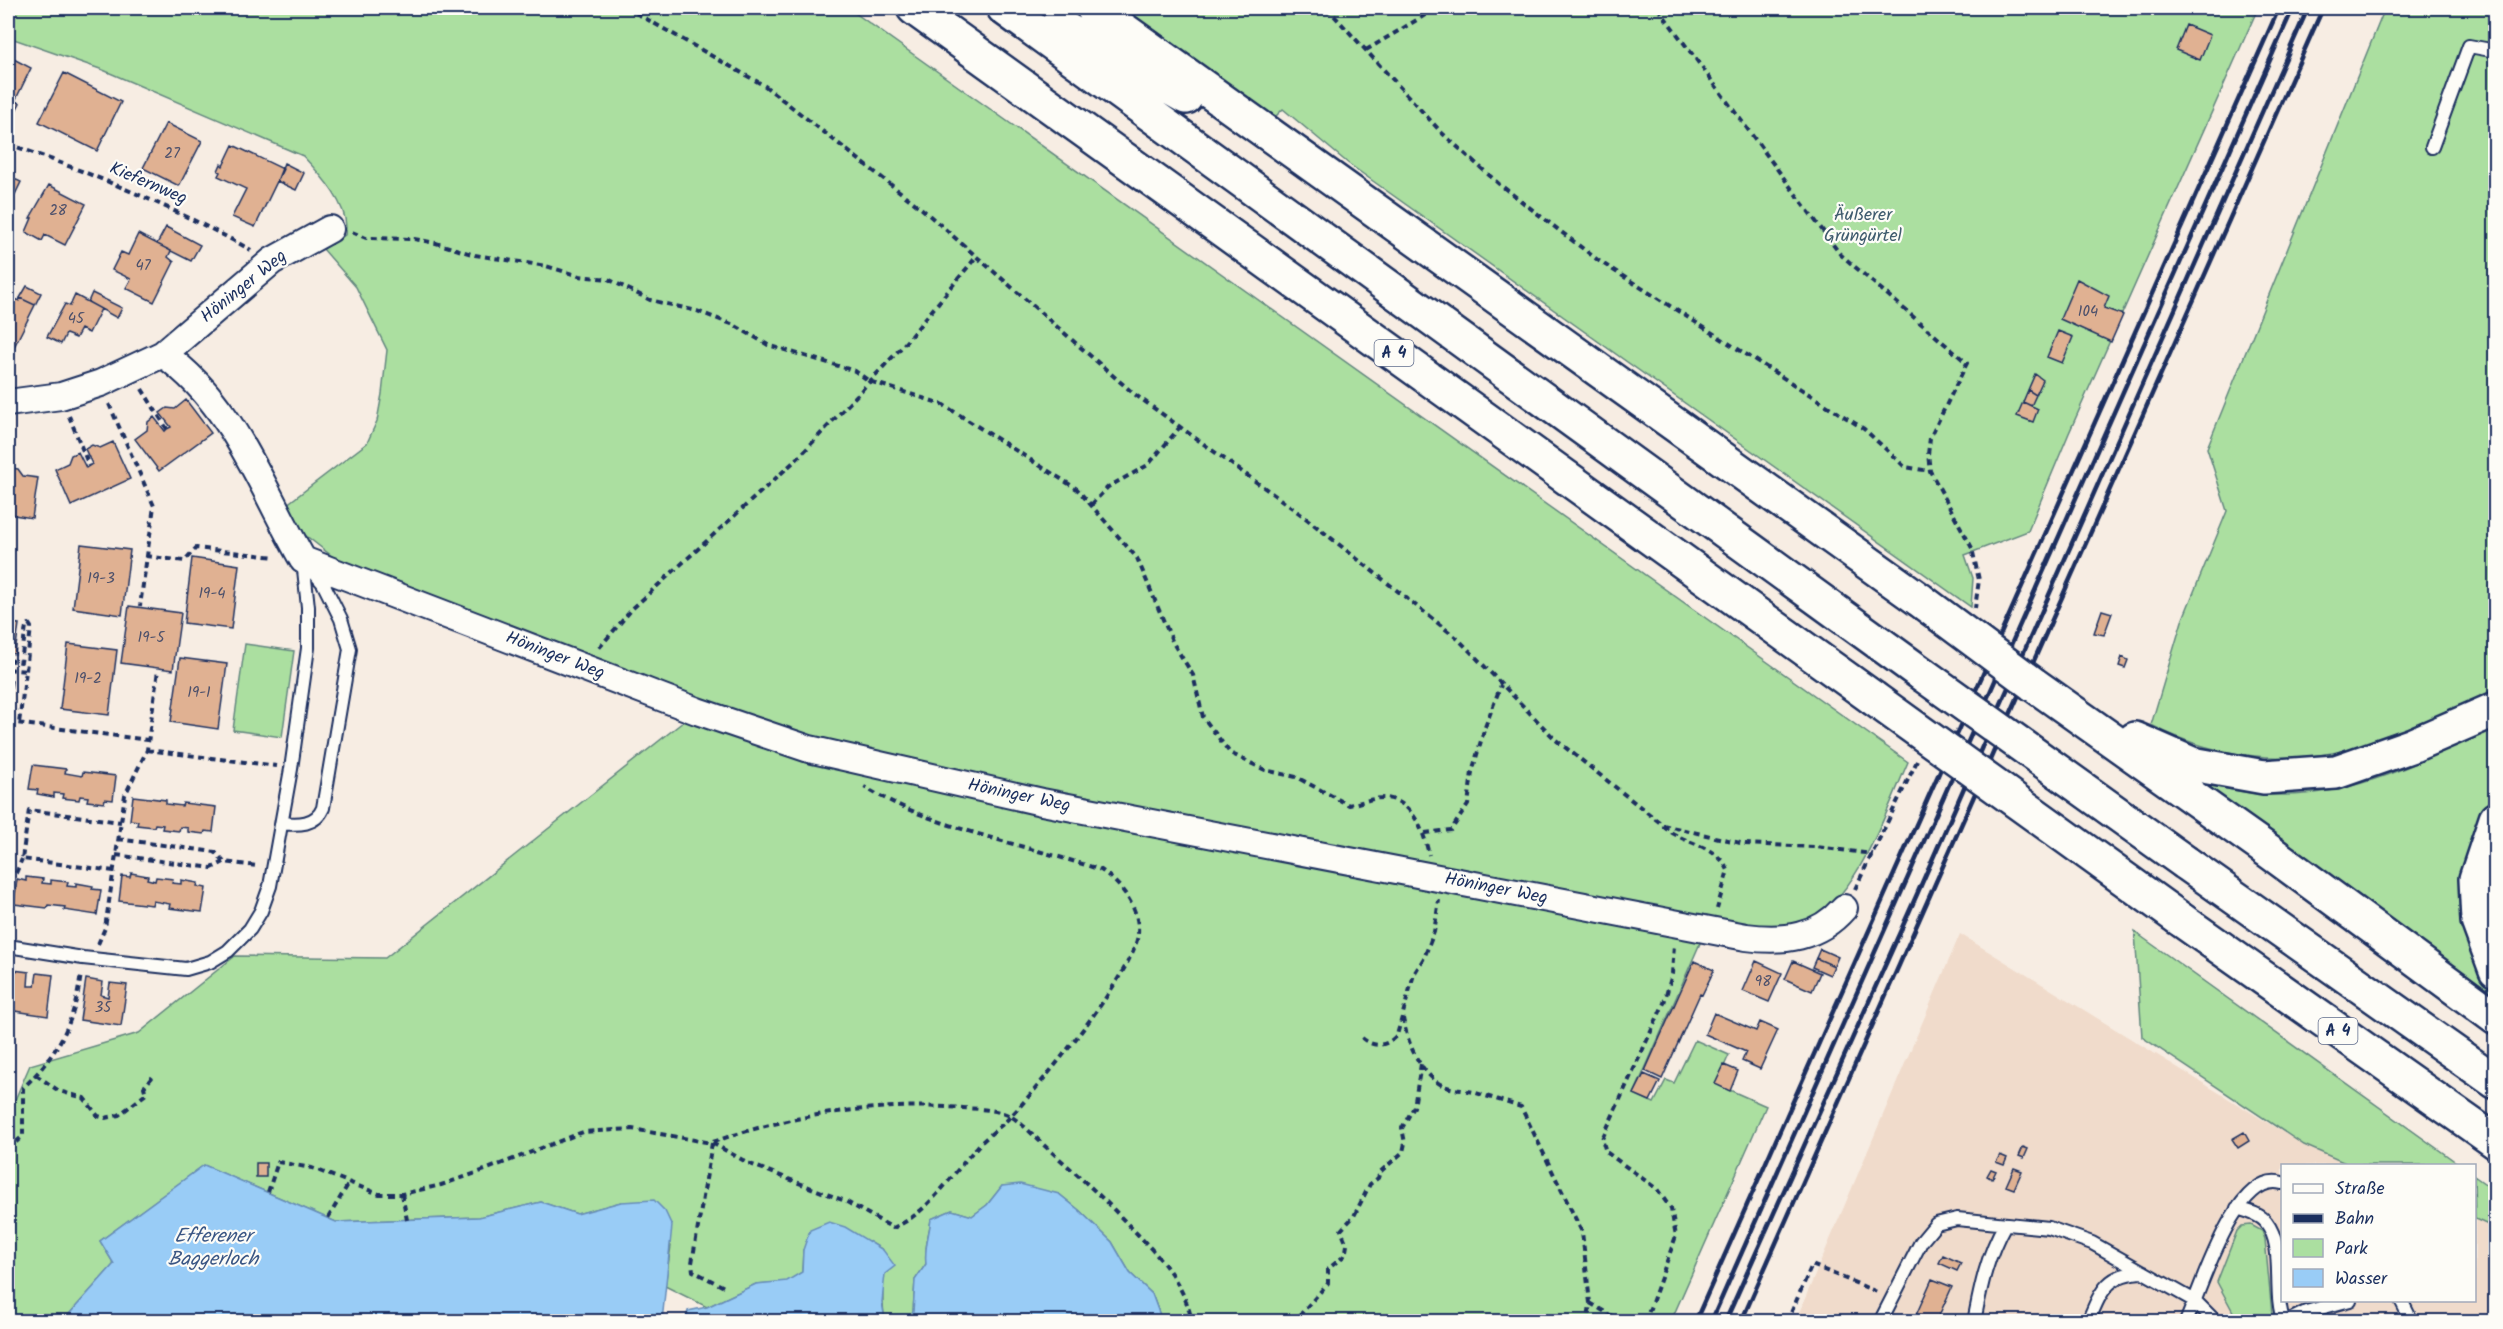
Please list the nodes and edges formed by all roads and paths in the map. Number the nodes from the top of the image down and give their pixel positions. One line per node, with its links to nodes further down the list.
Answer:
1 (627, 8): 15 (path)
2 (914, 8): 76 (highway, A 4, bridge)
3 (1004, 8): 74 (highway, bridge)
4 (1026, 8): 13 (highway)
5 (1093, 8): 13 (highway)
6 (1327, 8): 9 (path)
7 (1437, 8): 9 (path)
8 (1658, 8): 27 (path)
9 (1366, 50): 27 (path)
10 (2496, 51): 12 (lane)
11 (8, 144): 16 (path, Kiefernweg)
12 (2432, 147)
13 (1334, 180): 39 (highway, bridge)
14 (330, 229): 16 (street, Höninger Weg); 19 (path)
15 (977, 256): 19 (path); 23 (path)
16 (272, 261): 17 (street, Höninger Weg)
17 (163, 354): 18 (street, Höninger Weg); 30 (street)
18 (130, 371): 20 (street, Höninger Weg); 24 (path)
19 (869, 381): 28 (path); 34 (path)
20 (100, 383): 21 (street, Höninger Weg); 29 (path)
21 (61, 396): 22 (street, Höninger Weg); 26 (path)
22 (10, 404): 25 (path)
23 (1180, 427): 28 (path); 38 (path)
24 (167, 429)
25 (8, 455)
26 (89, 466)
27 (1930, 471): 32 (path)
28 (1091, 505): 52 (path)
29 (146, 556): 30 (path); 31 (path)
30 (303, 560): 34 (street, Höninger Weg); 46 (lane); 50 (lane)
31 (140, 606)
32 (1974, 612)
33 (8, 660): 37 (path)
34 (584, 667): 60 (street, Höninger Weg)
35 (8, 669): 37 (path)
36 (158, 670): 43 (path)
37 (26, 671): 42 (path)
38 (1502, 684): 51 (path); 52 (path)
39 (2033, 684): 40 (highway); 69 (highway)
40 (2496, 708)
41 (8, 722): 42 (path)
42 (19, 723): 43 (path)
43 (148, 741): 44 (path)
44 (147, 750): 46 (path); 49 (path)
45 (1914, 766): 54 (path)
46 (291, 769): 50 (lane)
47 (858, 783): 75 (path)
48 (2496, 819): 67 (highway)
49 (121, 822): 53 (path); 56 (path)
50 (282, 823): 58 (lane)
51 (1663, 825): 54 (path); 64 (path)
52 (1425, 833): 60 (path)
53 (118, 839): 55 (path); 57 (path)
54 (1873, 854): 62 (path)
55 (116, 855): 57 (path); 59 (path)
56 (22, 859): 59 (path); 61 (path)
57 (224, 862): 58 (path)
58 (274, 867): 66 (lane)
59 (114, 871): 66 (path)
60 (1436, 878): 63 (street, Höninger Weg); 68 (path)
61 (8, 880)
62 (1844, 908): 64 (street, Höninger Weg)
63 (1675, 923): 64 (street, Höninger Weg); 98 (path)
64 (1712, 931)
65 (8, 946): 66 (lane)
66 (88, 958): 72 (path)
67 (2496, 970)
68 (1403, 1018): 70 (path); 71 (path)
69 (2496, 1018)
70 (1362, 1038)
71 (1421, 1064): 93 (path); 94 (path)
72 (36, 1075): 73 (path); 78 (path)
73 (154, 1075)
74 (2496, 1082)
75 (1011, 1117): 77 (path); 77 (path); 95 (path)
76 (2496, 1142)
77 (712, 1143): 82 (path); 88 (path)
78 (8, 1149)
79 (2281, 1182): 83 (lane)
80 (349, 1183): 81 (path); 82 (path); 84 (path)
81 (268, 1192)
82 (402, 1194): 85 (path)
83 (2238, 1208): 90 (lane); 105 (lane)
84 (328, 1218)
85 (407, 1220)
86 (2005, 1224): 87 (lane); 89 (lane); 101 (lane)
87 (2145, 1272): 90 (lane); 102 (lane)
88 (726, 1288)
89 (1892, 1298): 99 (path); 100 (lane)
90 (2196, 1301): 103 (lane); 104 (lane)
91 (2343, 1302): 105 (lane)
92 (2402, 1302): 106 (lane)
93 (1590, 1303): 96 (path); 97 (path)
94 (1299, 1316)
95 (1192, 1322)
96 (1588, 1322)
97 (1622, 1322)
98 (1646, 1322)
99 (1787, 1322)
100 (1880, 1322)
101 (1974, 1322)
102 (2088, 1322)
103 (2186, 1322)
104 (2216, 1322)
105 (2285, 1322)
106 (2412, 1322)

